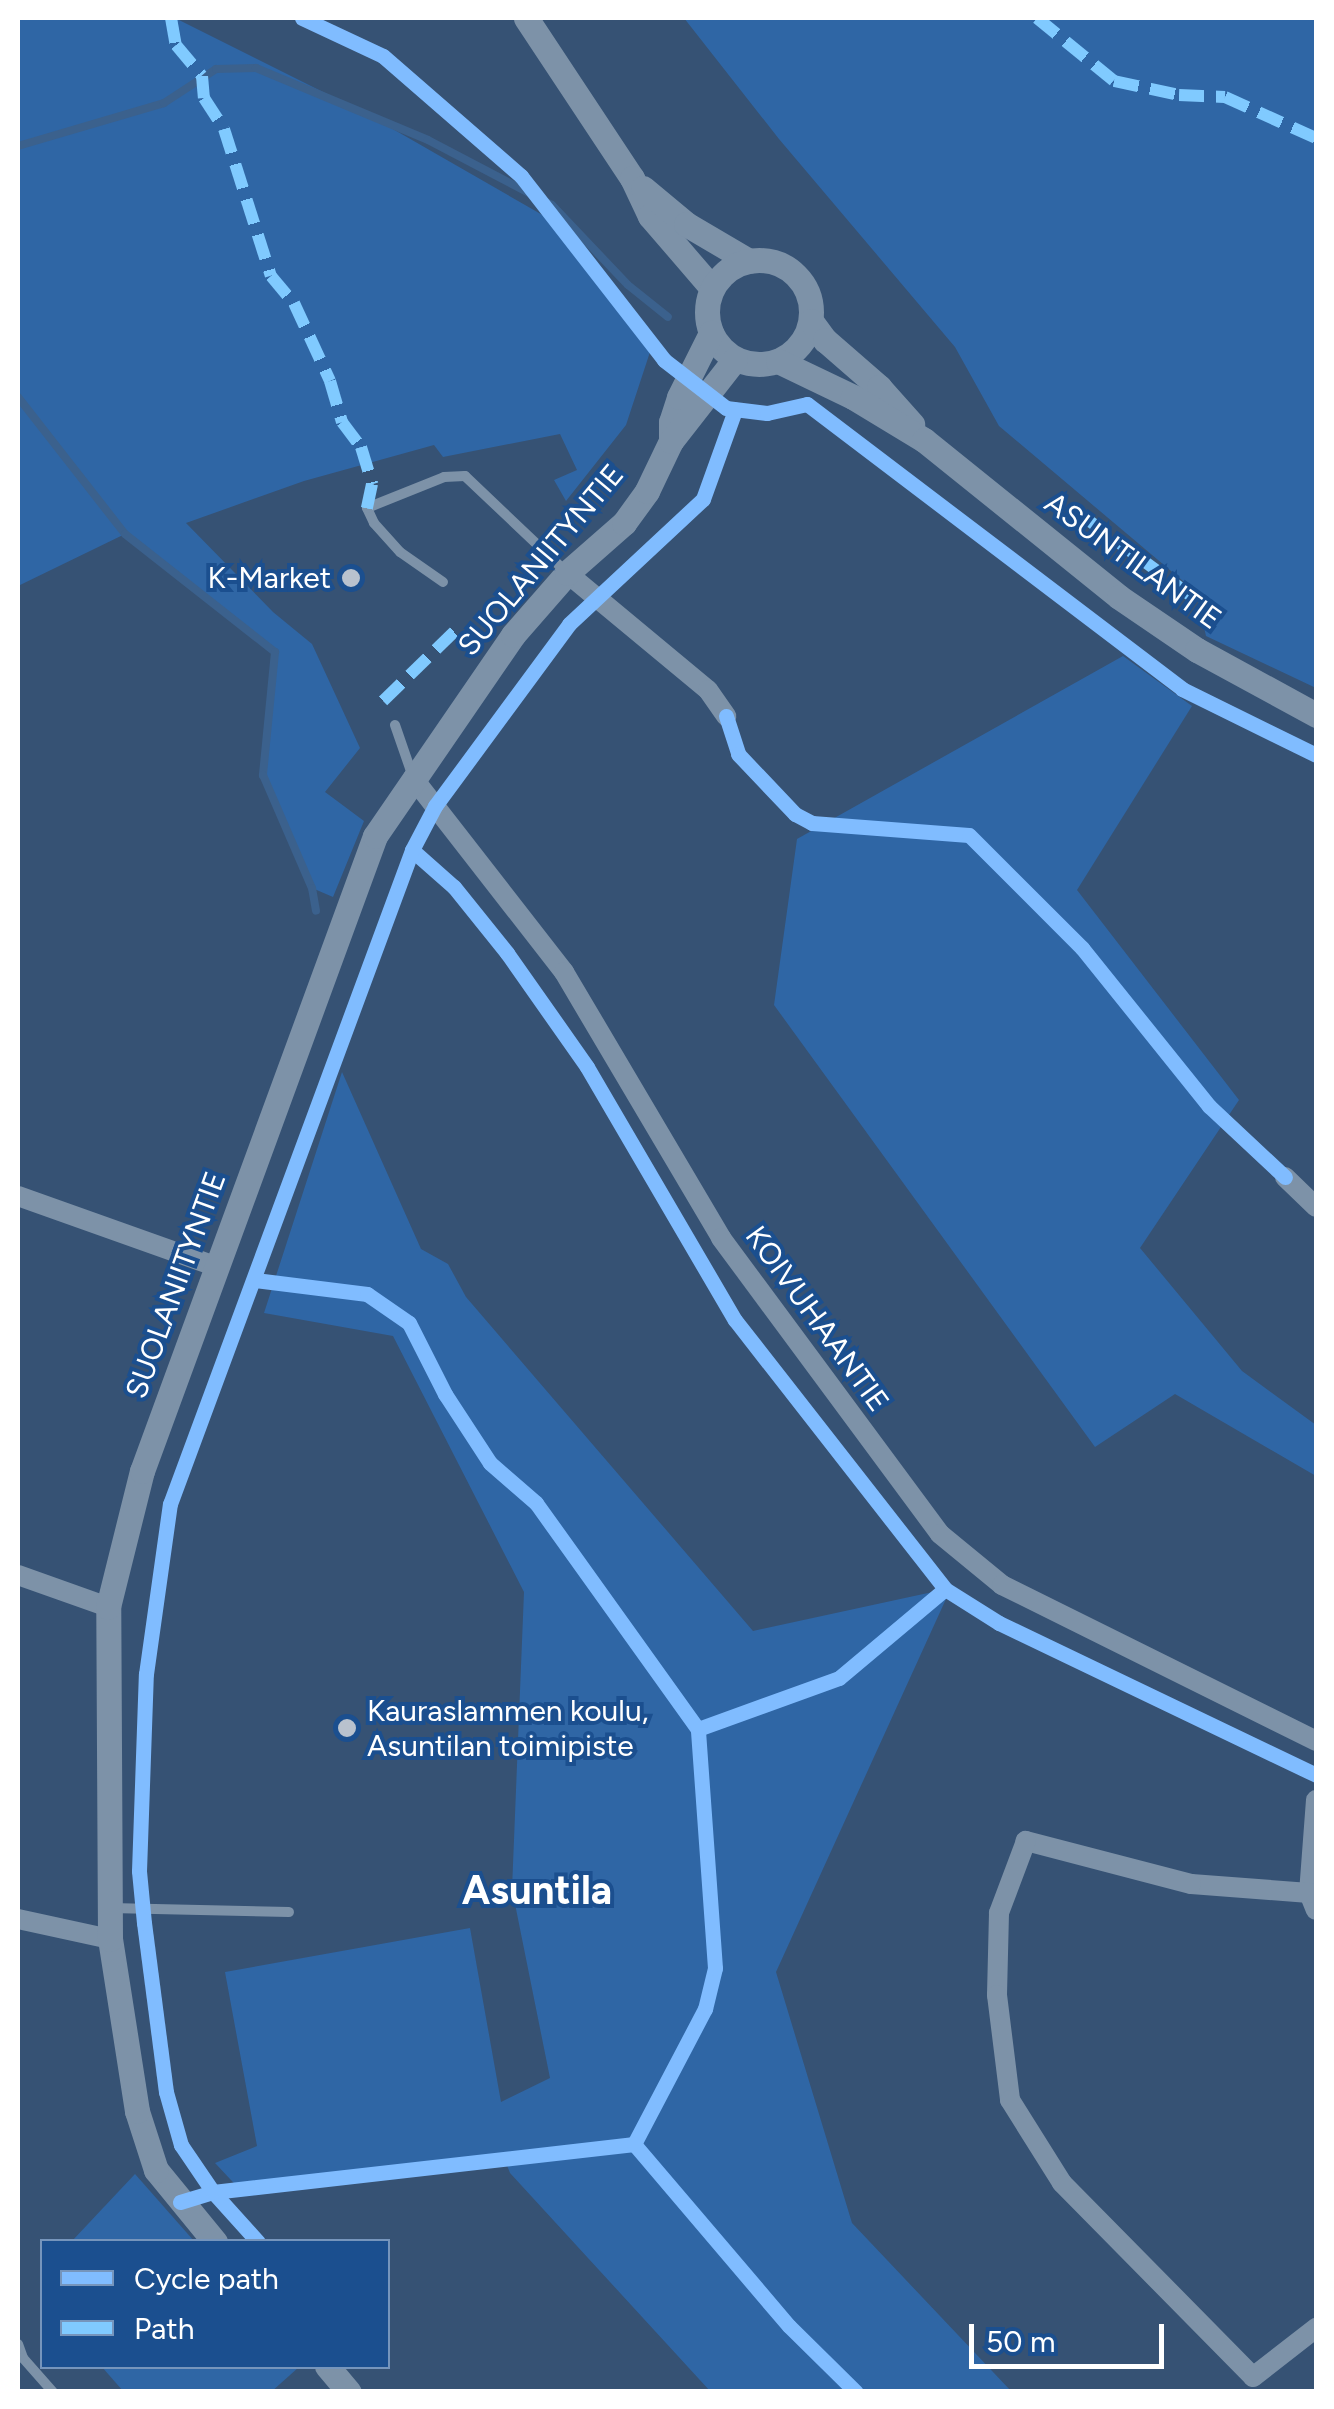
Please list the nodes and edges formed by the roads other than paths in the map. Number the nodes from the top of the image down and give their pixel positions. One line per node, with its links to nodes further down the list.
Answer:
1 (526, 18): 2 (street)
2 (632, 178): 3 (street); 4 (street)
3 (749, 260): 4 (street); 5 (street)
4 (712, 288): 6 (street)
5 (811, 321): 8 (street); 9 (street, ASUNTILANTIE)
6 (711, 333): 7 (street); 10 (street, SUOLANIITYNTIE)
7 (735, 359): 8 (street); 10 (street, SUOLANIITYNTIE)
8 (778, 362): 9 (street, ASUNTILANTIE)
9 (924, 440): 13 (street, ASUNTILANTIE)
10 (671, 441): 11 (street, SUOLANIITYNTIE)
11 (567, 573): 12 (lane); 14 (street); 16 (street, SUOLANIITYNTIE)
12 (443, 582)
13 (1316, 715)
14 (726, 716)
15 (394, 725): 16 (lane)
16 (413, 778): 20 (street, SUOLANIITYNTIE); 23 (street, KOIVUHAANTIE)
17 (1285, 1178): 19 (street)
18 (18, 1196): 20 (street)
19 (1316, 1207)
20 (217, 1267): 22 (street, SUOLANIITYNTIE)
21 (18, 1575): 22 (street)
22 (108, 1606): 26 (street, SUOLANIITYNTIE)
23 (1316, 1741)
24 (1316, 1800): 25 (street)
25 (1313, 1901): 31 (street)
26 (109, 1908): 27 (lane); 29 (street, SUOLANIITYNTIE)
27 (289, 1912)
28 (18, 1920): 29 (street)
29 (110, 1939): 30 (street, SUOLANIITYNTIE)
30 (213, 2239)
31 (1316, 2328)
32 (18, 2344): 34 (lane)
33 (330, 2369): 35 (street)
34 (53, 2392)
35 (349, 2392)

